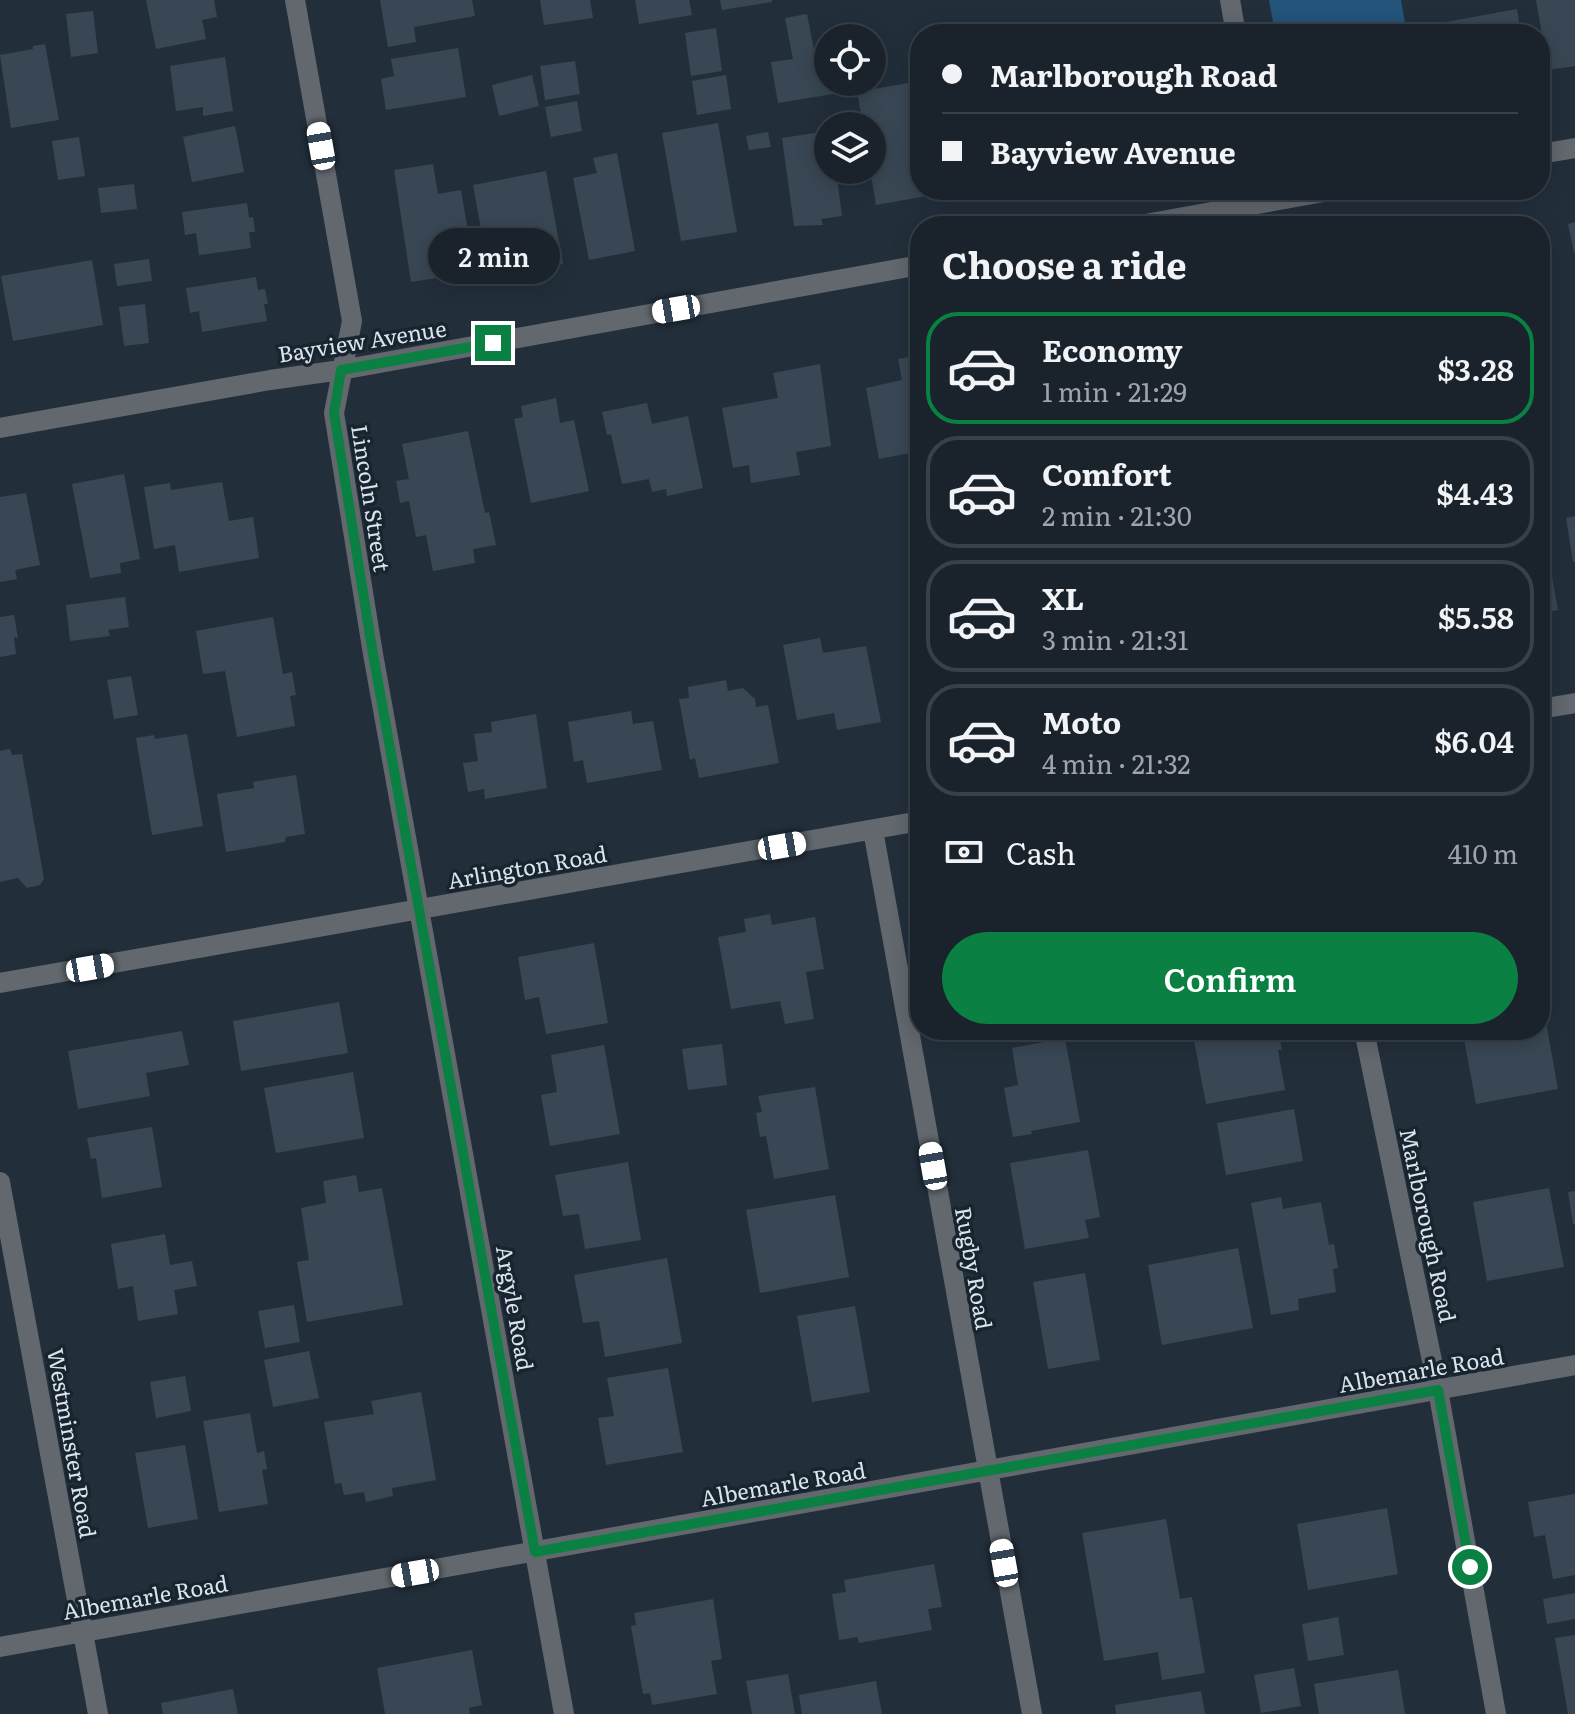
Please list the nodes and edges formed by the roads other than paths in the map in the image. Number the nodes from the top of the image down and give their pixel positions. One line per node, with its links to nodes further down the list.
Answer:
1 (295, 0): 9 (street, Lincoln Street)
2 (1230, 0): 3 (street)
3 (1234, 24)
4 (1575, 148): 5 (street)
5 (1550, 152)
6 (1247, 200): 7 (street)
7 (1177, 216)
8 (910, 267): 9 (street, Bayview Avenue)
9 (341, 370): 10 (street, Bayview Avenue); 15 (street, Lincoln Street)
10 (0, 428)
11 (1575, 703): 12 (street)
12 (1550, 707)
13 (910, 823): 14 (street, Arlington Road)
14 (873, 830): 15 (street, Arlington Road); 17 (street, Rugby Road)
15 (421, 909): 16 (street, Arlington Road); 24 (street, Argyle Road)
16 (0, 983)
17 (910, 1038)
18 (910, 1040): 23 (street, Rugby Road)
19 (1366, 1040): 22 (street, Marlborough Road)
20 (0, 1182): 25 (street, Westminster Road)
21 (1575, 1365): 22 (street, Albemarle Road)
22 (1438, 1390): 23 (street, Albemarle Road); 30 (street, Marlborough Road)
23 (987, 1472): 24 (street, Albemarle Road); 29 (street, Rugby Road)
24 (535, 1552): 25 (street, Albemarle Road); 28 (street, Argyle Road)
25 (83, 1632): 26 (street, Albemarle Road); 27 (street, Westminster Road)
26 (0, 1647)
27 (98, 1714)
28 (564, 1714)
29 (1032, 1714)
30 (1496, 1714)

